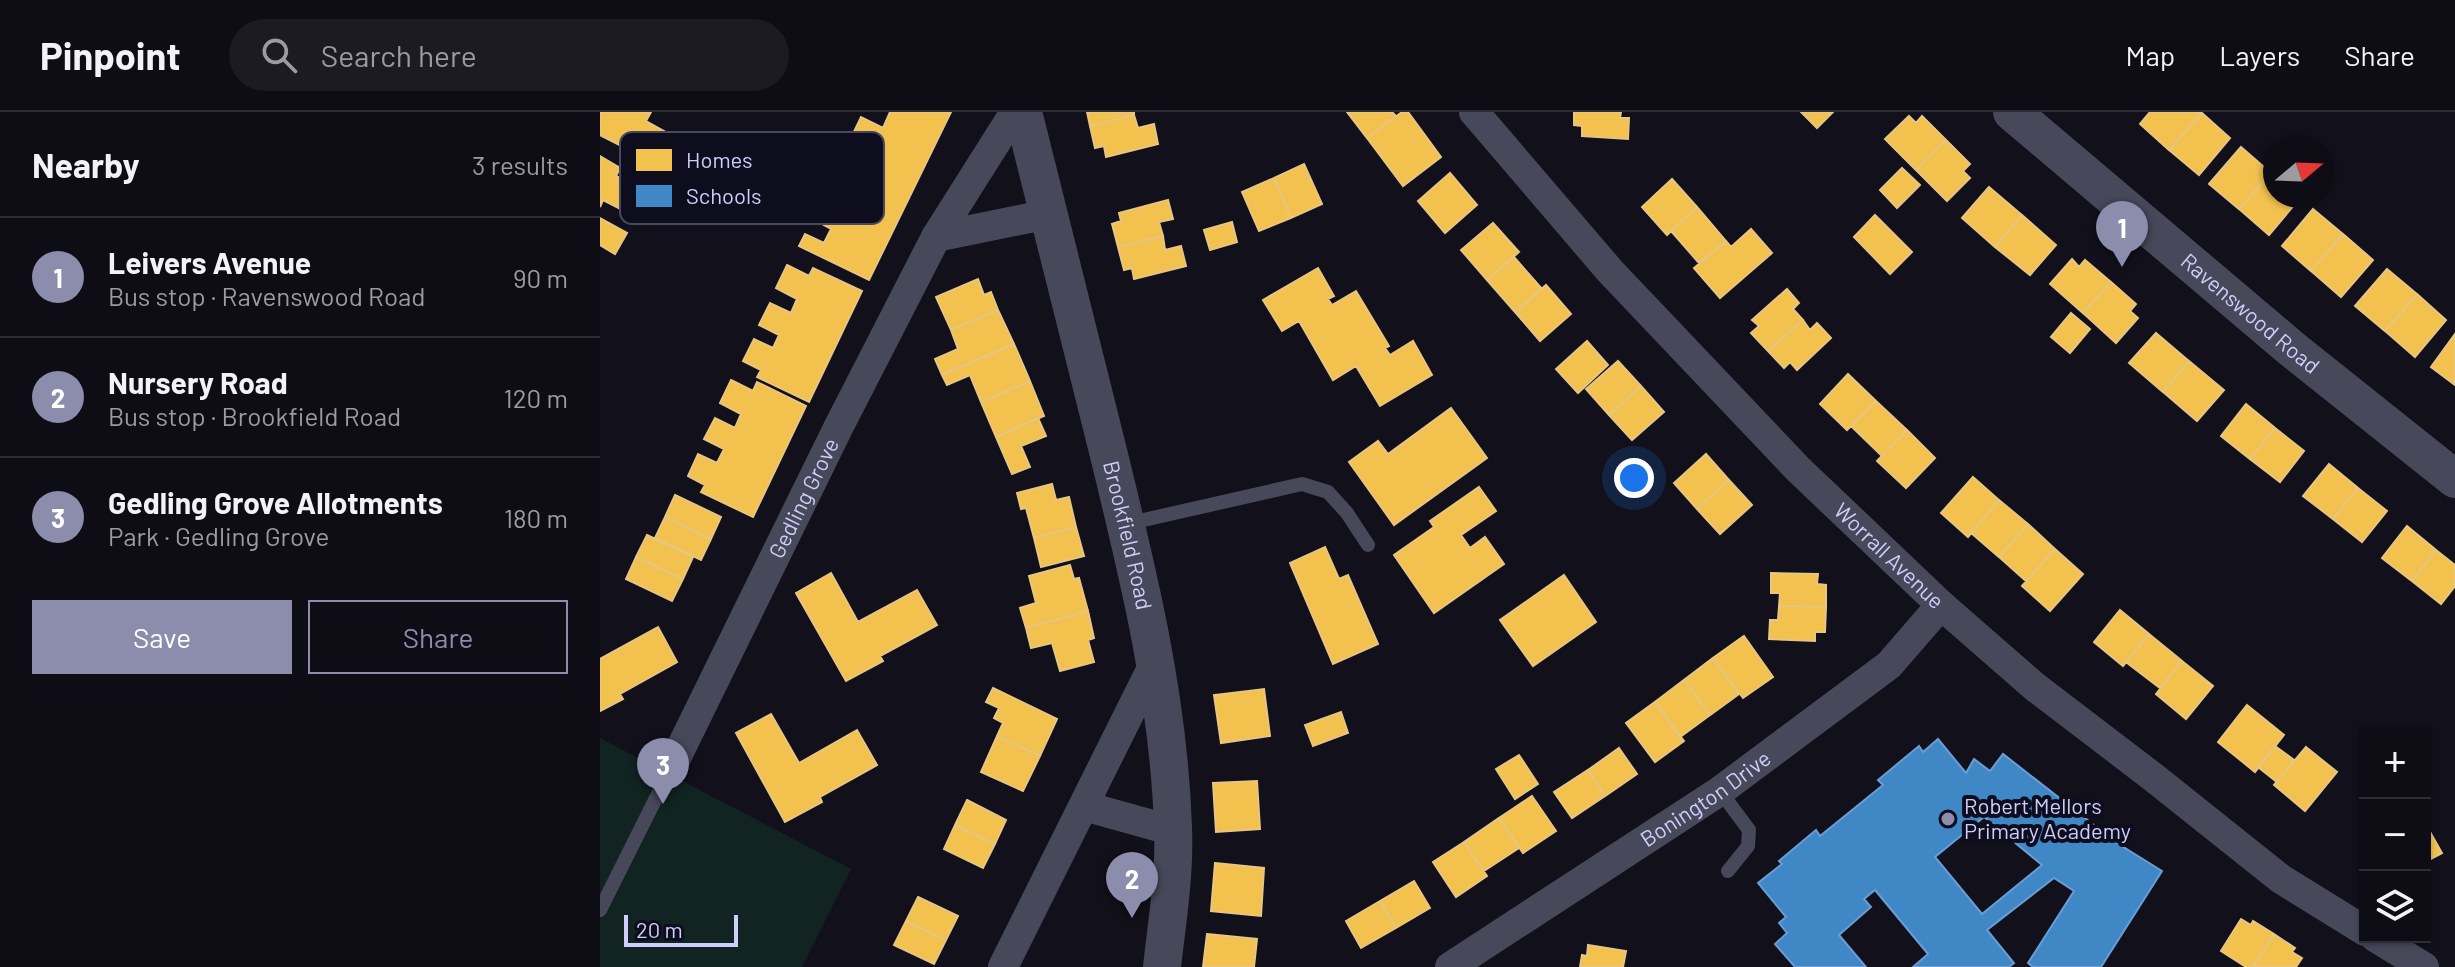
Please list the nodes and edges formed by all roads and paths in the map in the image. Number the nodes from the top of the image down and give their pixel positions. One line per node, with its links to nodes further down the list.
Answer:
1 (1015, 112): 6 (street, Gedling Grove)
2 (1023, 112): 5 (street, Brookfield Road)
3 (1474, 112): 10 (street, Worrall Avenue)
4 (2012, 112): 7 (street, Ravenswood Road)
5 (1049, 214): 6 (street); 8 (street, Brookfield Road)
6 (936, 237): 12 (street, Gedling Grove)
7 (2455, 479)
8 (1126, 525): 9 (lane); 11 (street, Brookfield Road)
9 (1368, 545)
10 (1941, 605): 13 (street, Bonington Drive); 18 (street, Worrall Avenue)
11 (1155, 662): 14 (street); 15 (street, Brookfield Road)
12 (674, 762): 17 (lane)
13 (1720, 791): 16 (lane); 20 (street, Bonington Drive)
14 (1084, 806): 15 (street); 21 (street)
15 (1174, 831): 22 (street, Brookfield Road)
16 (1728, 871)
17 (600, 910)
18 (2359, 927)
19 (2385, 943): 23 (street)
20 (1463, 964)
21 (1003, 967)
22 (1162, 967)
23 (2424, 967)

